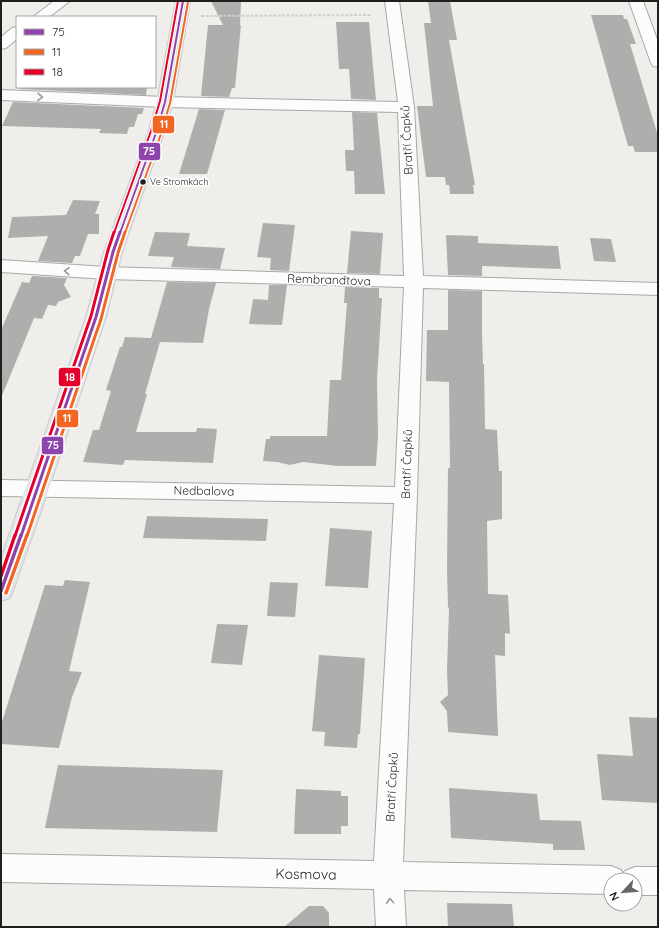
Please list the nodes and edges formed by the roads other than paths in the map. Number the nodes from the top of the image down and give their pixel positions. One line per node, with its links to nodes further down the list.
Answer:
1 (636, 1): 9 (street)
2 (53, 4): 5 (street); 6 (street)
3 (182, 8): 11 (main road)
4 (393, 8): 12 (street, Bratří Čapků)
5 (30, 16)
6 (41, 16)
7 (16, 32): 8 (street)
8 (1, 45)
9 (658, 63)
10 (1, 95): 11 (street, one-way to 11)
11 (165, 102): 12 (street); 14 (main road)
12 (406, 107): 15 (street, Bratří Čapků)
13 (1, 266): 14 (street, Rembrandtova, one-way to 13)
14 (106, 273): 15 (street, Rembrandtova); 18 (main road)
15 (414, 282): 16 (street, Rembrandtova); 19 (street, Bratří Čapků)
16 (658, 289)
17 (1, 488): 18 (street, Nedbalova)
18 (38, 488): 19 (street, Nedbalova); 20 (main road)
19 (406, 495): 22 (street, Bratří Čapků)
20 (1, 591)
21 (1, 868): 22 (street, Kosmova)
22 (388, 876): 23 (street, Kosmova); 26 (street, Bratří Čapků, one-way to 22)
23 (603, 880)
24 (643, 881): 25 (street)
25 (658, 881)
26 (391, 927)

